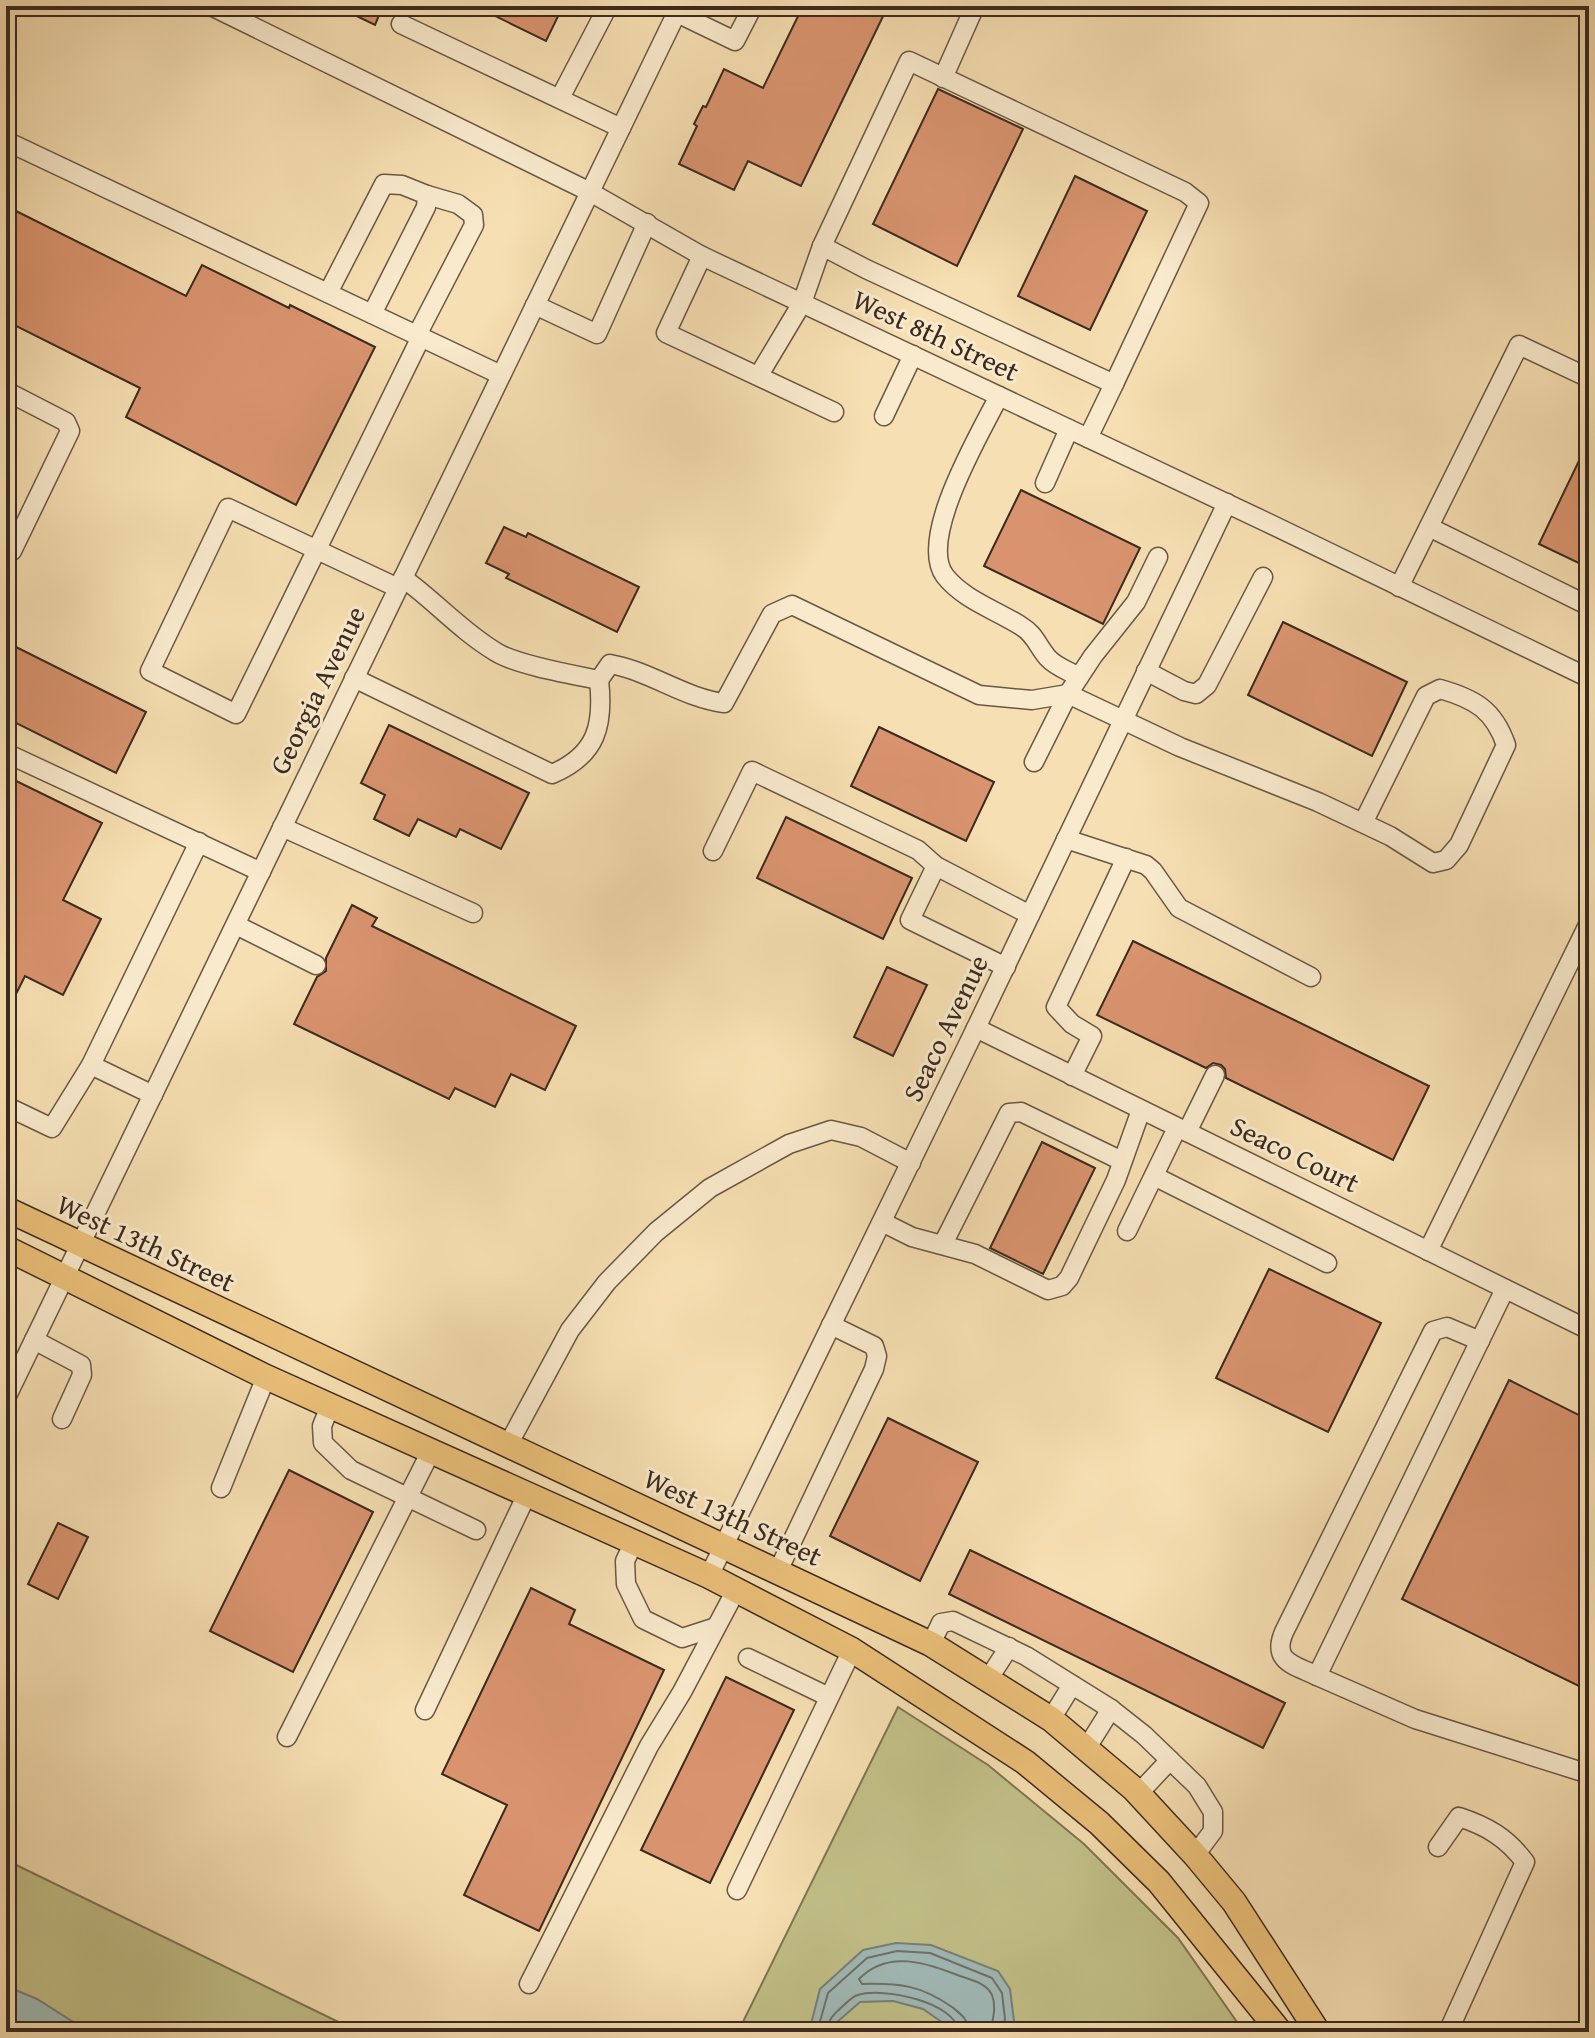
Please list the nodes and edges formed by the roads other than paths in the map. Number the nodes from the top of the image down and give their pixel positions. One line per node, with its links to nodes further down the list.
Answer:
1 (211, 6): 11 (street, West 8th Street)
2 (608, 6): 8 (street)
3 (753, 6): 5 (street)
4 (975, 6): 7 (street)
5 (678, 9): 9 (street, Georgia Avenue)
6 (401, 24): 8 (street)
7 (943, 78): 14 (street); 25 (street)
8 (560, 98): 9 (street)
9 (621, 128): 11 (street, Georgia Avenue)
10 (6, 141): 16 (street)
11 (590, 192): 13 (street, West 8th Street); 18 (street, Georgia Avenue)
12 (427, 195): 16 (street); 19 (street); 20 (street)
13 (647, 223): 15 (street, West 8th Street); 18 (street)
14 (822, 246): 17 (street); 25 (street)
15 (702, 256): 17 (street, West 8th Street); 23 (street)
16 (328, 293): 19 (street)
17 (802, 303): 21 (street, West 8th Street); 23 (street)
18 (535, 305): 22 (street, Georgia Avenue)
19 (372, 314): 20 (street)
20 (419, 336): 22 (street); 35 (street)
21 (913, 355): 27 (street, West 8th Street); 29 (street)
22 (501, 375): 39 (street, Georgia Avenue)
23 (759, 375): 28 (street)
24 (1589, 378): 34 (street)
25 (1114, 384): 31 (street)
26 (6, 391): 36 (street)
27 (999, 396): 30 (street, West 8th Street); 43 (street)
28 (834, 412)
29 (884, 416)
30 (1069, 429): 31 (street, West 8th Street); 32 (street)
31 (1088, 438): 33 (street, West 8th Street)
32 (1045, 483)
33 (1227, 503): 40 (street, West 8th Street); 42 (street, Seaco Avenue)
34 (1429, 527): 40 (street); 41 (street)
35 (317, 550): 35 (street); 39 (street)
36 (6, 554)
37 (1158, 557): 43 (street)
38 (1263, 577): 42 (street)
39 (400, 583): 44 (street, Georgia Avenue); 46 (street)
40 (1399, 587): 45 (street, West 8th Street)
41 (1589, 606)
42 (1146, 671): 48 (street, Seaco Avenue)
43 (1079, 677): 47 (street)
44 (354, 678): 46 (street); 52 (street, Georgia Avenue)
45 (1589, 678)
46 (599, 680): 47 (street)
47 (1068, 694): 48 (street); 50 (street)
48 (1123, 721): 51 (street); 53 (street, Seaco Avenue)
49 (6, 753): 54 (street)
50 (1034, 762)
51 (1363, 823): 51 (street)
52 (282, 827): 58 (street, Georgia Avenue); 59 (street)
53 (1066, 839): 56 (street); 60 (street, Seaco Avenue)
54 (199, 842): 58 (street); 67 (street)
55 (713, 851): 57 (street)
56 (1126, 858): 65 (street); 69 (street)
57 (936, 866): 60 (street); 64 (street)
58 (261, 872): 62 (street, Georgia Avenue)
59 (473, 913)
60 (1030, 915): 64 (street, Seaco Avenue)
61 (1589, 923): 83 (street)
62 (236, 925): 63 (street); 70 (street, Georgia Avenue)
63 (316, 965)
64 (1006, 967): 66 (street, Seaco Avenue)
65 (1311, 977)
66 (976, 1028): 69 (street, Seaco Court); 75 (street, Seaco Avenue)
67 (91, 1065): 70 (street); 71 (street)
68 (1215, 1075): 73 (street)
69 (1072, 1076): 72 (street, Seaco Court)
70 (153, 1095): 81 (street, Georgia Avenue)
71 (6, 1106)
72 (1141, 1110): 73 (street, Seaco Court); 74 (street)
73 (1182, 1130): 76 (street); 83 (street, Seaco Court)
74 (1122, 1161): 80 (street); 80 (street)
75 (911, 1163): 78 (street, Seaco Avenue); 95 (street)
76 (1154, 1176): 79 (street); 84 (street)
77 (6, 1209): 81 (main road, West 13th Street)
78 (882, 1222): 80 (street); 87 (street, Seaco Avenue)
79 (1127, 1231)
80 (943, 1244)
81 (80, 1246): 85 (street, Georgia Avenue); 95 (main road, West 13th Street)
82 (6, 1248): 85 (main road)
83 (1428, 1251): 86 (street, Seaco Court)
84 (1327, 1263)
85 (65, 1277): 89 (street, Georgia Avenue); 91 (main road)
86 (1505, 1289): 88 (street, Seaco Court); 90 (street)
87 (831, 1325): 102 (street, Seaco Avenue); 103 (street)
88 (1589, 1330)
89 (34, 1340): 92 (street, Georgia Avenue); 94 (street)
90 (1480, 1341): 111 (street); 111 (street)
91 (266, 1377): 93 (main road); 97 (street)
92 (6, 1398)
93 (330, 1406): 96 (main road); 99 (street)
94 (62, 1419)
95 (508, 1445): 102 (main road, West 13th Street)
96 (431, 1451): 98 (main road); 99 (street)
97 (221, 1488)
98 (527, 1494): 101 (main road); 116 (street)
99 (408, 1498): 100 (street); 118 (street)
100 (476, 1530)
101 (634, 1542): 104 (main road); 106 (street)
102 (724, 1546): 103 (main road, West 13th Street); 104 (street, Seaco Avenue)
103 (778, 1571): 107 (main road, West 13th Street)
104 (709, 1576): 105 (main road)
105 (736, 1590): 106 (street); 109 (main road)
106 (716, 1627): 126 (street)
107 (931, 1644): 108 (street); 112 (main road, West 13th Street)
108 (1009, 1647): 112 (street); 113 (street)
109 (852, 1650): 114 (street); 127 (main road)
110 (748, 1658): 114 (street)
111 (1317, 1676): 121 (street)
112 (989, 1678): 117 (main road, West 13th Street)
113 (1072, 1685): 115 (street); 117 (street)
114 (829, 1697): 125 (street)
115 (1111, 1709): 119 (street); 120 (street)
116 (425, 1710)
117 (1051, 1719): 119 (main road, West 13th Street)
118 (287, 1737)
119 (1086, 1749): 122 (main road, West 13th Street)
120 (1170, 1760): 122 (street); 124 (street)
121 (1589, 1774)
122 (1138, 1794): 124 (main road, West 13th Street)
123 (1438, 1847): 129 (street)
124 (1195, 1855): 128 (main road, West 13th Street)
125 (737, 1890)
126 (529, 1984)
127 (1280, 2032)
128 (1318, 2032)
129 (1448, 2032)

